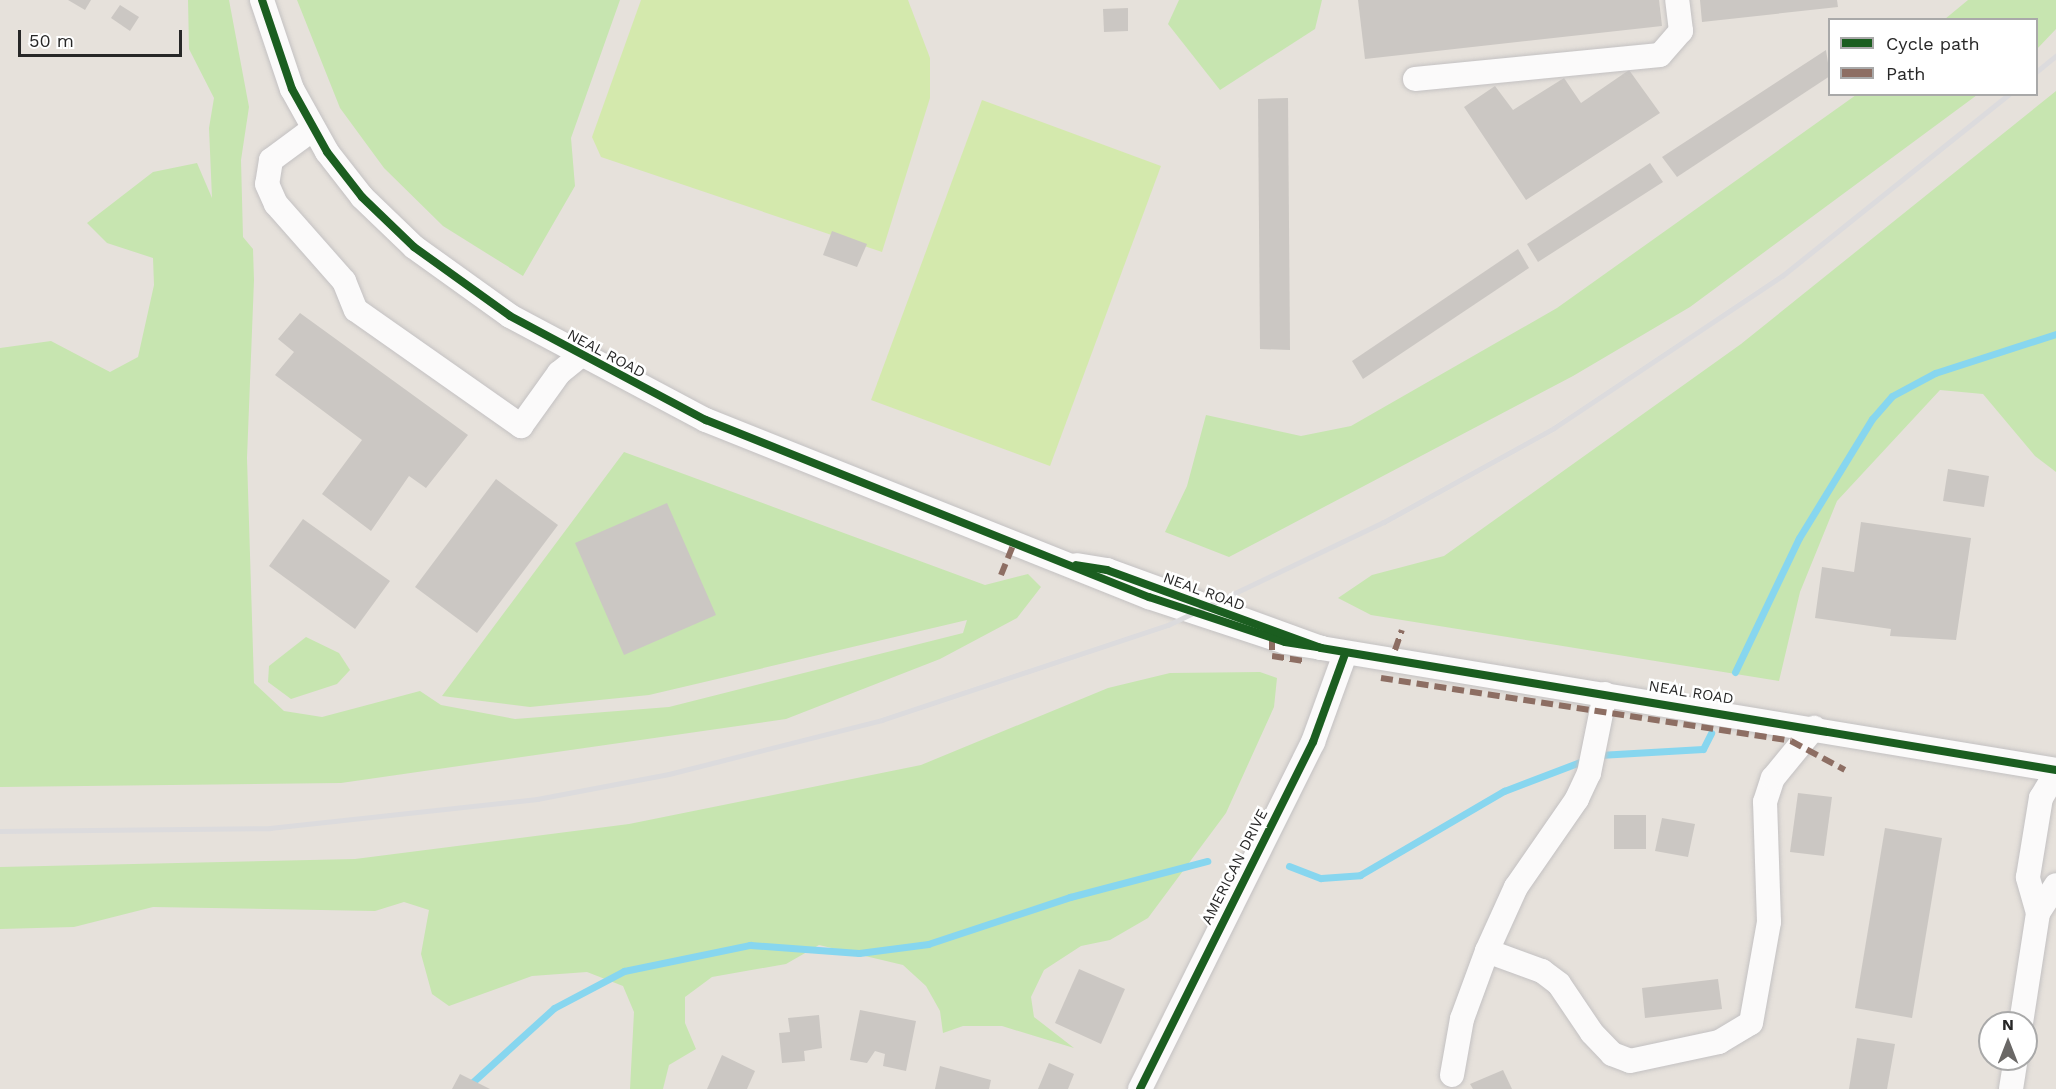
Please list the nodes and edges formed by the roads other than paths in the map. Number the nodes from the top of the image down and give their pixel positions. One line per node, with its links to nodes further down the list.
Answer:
1 (262, 0): 4 (street, NEAL ROAD)
2 (1677, 0): 3 (street)
3 (1415, 79)
4 (314, 129): 5 (street, NEAL ROAD); 5 (street)
5 (580, 356): 6 (street, NEAL ROAD)
6 (1345, 654): 7 (street, NEAL ROAD); 16 (street, AMERICAN DRIVE)
7 (1605, 694): 8 (street, NEAL ROAD); 12 (street)
8 (1814, 728): 9 (street, NEAL ROAD); 12 (street)
9 (2056, 772): 11 (street)
10 (2056, 885): 11 (street)
11 (2038, 913): 13 (street)
12 (1487, 951): 15 (street)
13 (2023, 1011)
14 (2014, 1071): 17 (street)
15 (1452, 1075)
16 (1140, 1089)
17 (2012, 1089)

